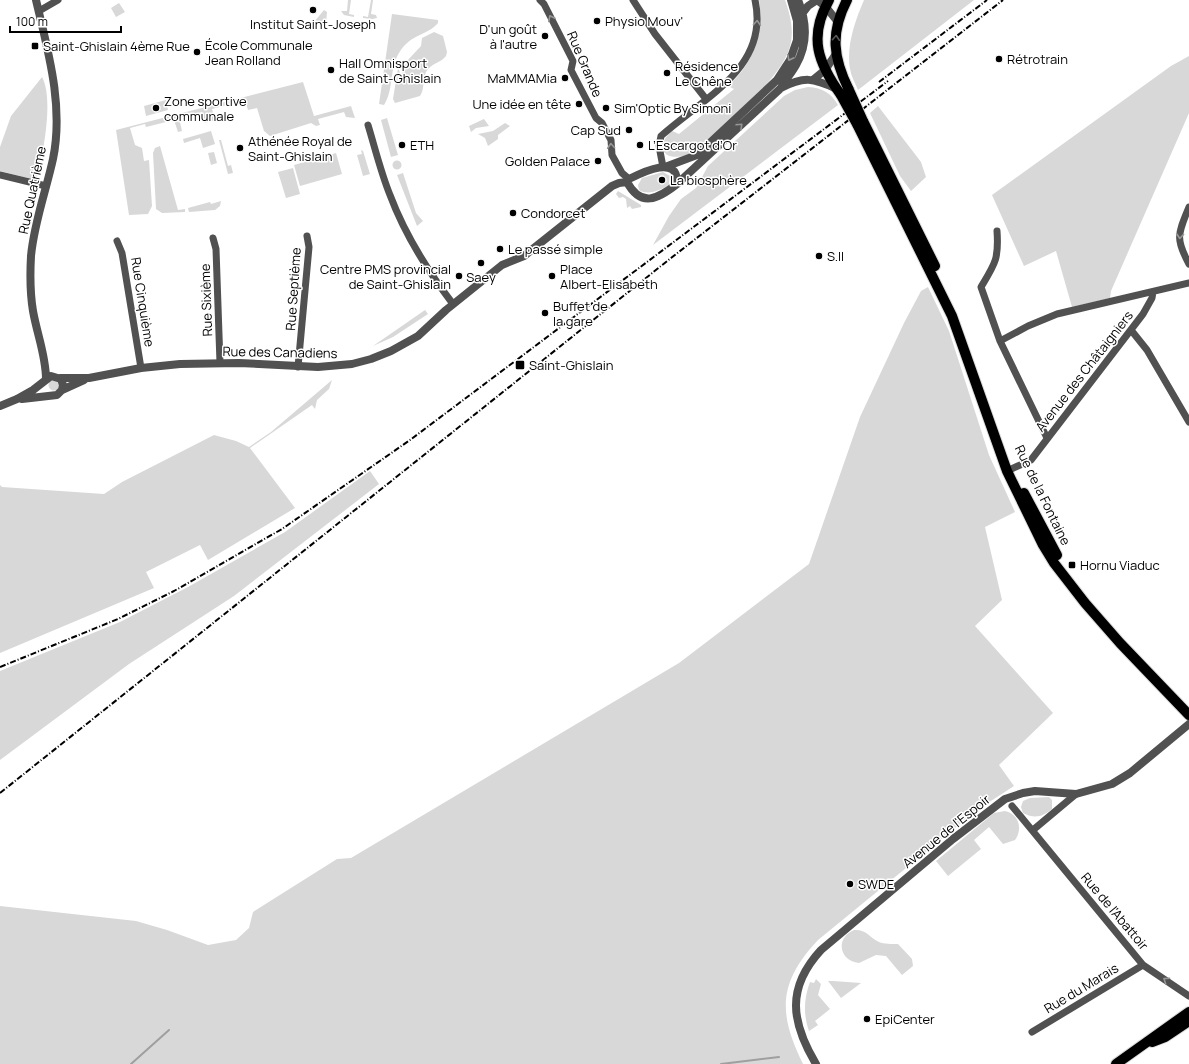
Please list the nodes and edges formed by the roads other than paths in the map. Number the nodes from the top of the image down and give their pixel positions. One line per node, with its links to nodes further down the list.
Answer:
1 (36, 0): 10 (street, Rue Quatrième)
2 (58, 0): 10 (street)
3 (540, 0): 24 (street, Rue Grande, one-way to 3)
4 (633, 0): 20 (street)
5 (755, 0): 20 (street, one-way to 5)
6 (791, 0): 12 (street)
7 (798, 0): 11 (street)
8 (847, 0): 13 (main road)
9 (821, 1): 11 (street); 13 (street); 16 (main road)
10 (39, 11): 26 (street, Rue Quatrième)
11 (803, 12): 12 (street); 15 (street)
12 (797, 21): 22 (street, one-way to 22)
13 (838, 22): 14 (main road, one-way to 13)
14 (836, 54): 16 (street); 19 (main road)
15 (796, 66): 17 (street); 18 (street)
16 (825, 70): 17 (street); 19 (main road)
17 (810, 79): 18 (street); 19 (street)
18 (781, 88): 25 (street, one-way to 18)
19 (842, 91): 51 (main road, Rue de la Fontaine, bridge)
20 (706, 99): 22 (street)
21 (368, 125): 35 (street)
22 (664, 167): 24 (street); 25 (street)
23 (0, 175): 26 (street)
24 (628, 181): 25 (street); 35 (street)
25 (677, 184)
26 (46, 186): 38 (street, Rue Quatrième)
27 (1189, 207): 32 (street, one-way to 32)
28 (998, 231): 37 (street)
29 (308, 236): 40 (street, Rue Septième)
30 (213, 238): 39 (street, Rue Sixième)
31 (117, 241): 41 (street, Rue Cinquième)
32 (1189, 264)
33 (1189, 283): 34 (street)
34 (1153, 292): 36 (street, Avenue des Châtaigniers); 37 (street)
35 (453, 304): 40 (street, Rue des Canadiens)
36 (1131, 330): 49 (street); 50 (street, Avenue des Châtaigniers)
37 (1000, 341): 50 (street)
38 (46, 362): 42 (street, Rue Quatrième); 44 (street, Rue Quatrième)
39 (220, 363): 40 (street, Rue des Canadiens); 41 (street, Rue des Canadiens)
40 (298, 367)
41 (141, 368): 43 (street, Rue des Canadiens)
42 (59, 377): 43 (street, Rue des Canadiens); 44 (street, Rue des Canadiens); 45 (street)
43 (89, 378): 45 (street, Rue des Canadiens)
44 (45, 380): 46 (street); 47 (street, Rue des Canadiens)
45 (62, 390): 46 (street, Rue des Canadiens)
46 (50, 395): 47 (street, Rue des Canadiens)
47 (17, 399): 48 (street, Rue des Canadiens)
48 (0, 406)
49 (1189, 422)
50 (1047, 438): 51 (street, Avenue des Châtaigniers)
51 (1010, 470): 52 (main road, Rue de la Fontaine); 53 (main road, Rue de la Fontaine)
52 (1189, 707)
53 (1189, 715)
54 (1189, 724): 55 (street, Avenue de l'Espoir)
55 (1076, 794): 57 (street); 66 (street, Avenue de l'Espoir)
56 (1012, 806): 57 (street, Rue de l'Abattoir)
57 (1033, 830): 58 (street, Rue de l'Abattoir)
58 (1143, 965): 59 (street, Rue de l'Abattoir, one-way to 58); 64 (street, Rue du Marais)
59 (1189, 996)
60 (1189, 1012): 65 (main road)
61 (1189, 1017): 63 (street)
62 (1189, 1021): 63 (main road)
63 (1179, 1028): 65 (main road)
64 (1032, 1032)
65 (1141, 1047): 67 (main road)
66 (816, 1064)
67 (1116, 1064)

